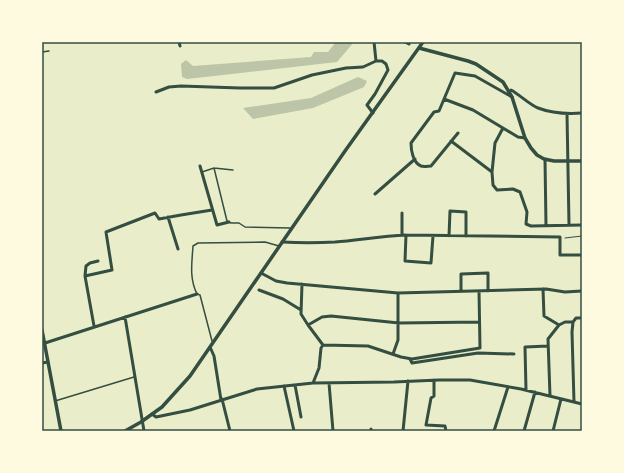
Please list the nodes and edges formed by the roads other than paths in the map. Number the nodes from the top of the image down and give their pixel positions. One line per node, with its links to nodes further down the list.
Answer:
1 (374, 42): 8 (street)
2 (405, 42): 4 (street)
3 (423, 42): 5 (street)
4 (409, 44)
5 (419, 48): 10 (street); 14 (street)
6 (42, 52): 7 (lane)
7 (49, 52)
8 (376, 61): 9 (street); 14 (street)
9 (156, 92)
10 (509, 92): 11 (street); 15 (street)
11 (512, 97): 12 (street); 18 (street)
12 (444, 99): 16 (street); 20 (street)
13 (582, 113): 15 (street)
14 (373, 114): 37 (street)
15 (568, 114): 22 (street)
16 (503, 128): 18 (street); 28 (street)
17 (458, 133): 19 (street)
18 (525, 138): 21 (street)
19 (451, 142): 20 (street); 28 (street)
20 (415, 159): 29 (street)
21 (545, 159): 22 (street); 36 (street)
22 (568, 161): 23 (street); 34 (street)
23 (582, 161)
24 (200, 166): 27 (street)
25 (214, 168): 26 (lane); 27 (lane); 33 (lane)
26 (233, 170)
27 (202, 172): 30 (street)
28 (492, 172): 36 (street)
29 (375, 194)
30 (212, 210): 32 (street); 33 (street)
31 (402, 213): 38 (street)
32 (168, 217): 44 (street); 48 (street)
33 (229, 222): 37 (lane)
34 (569, 225): 35 (street); 36 (street)
35 (582, 225)
36 (546, 226)
37 (292, 228): 42 (street)
38 (404, 235): 39 (street); 39 (street); 42 (street)
39 (432, 236): 40 (street)
40 (449, 236): 41 (street); 41 (street)
41 (466, 236): 45 (street)
42 (282, 242): 43 (street)
43 (279, 246): 47 (street); 57 (lane)
44 (178, 249)
45 (582, 256)
46 (98, 261): 48 (street)
47 (261, 272): 49 (street); 70 (street)
48 (85, 276): 66 (street)
49 (302, 284): 56 (street); 58 (street)
50 (542, 289): 54 (street); 55 (street); 65 (street)
51 (259, 290): 58 (street)
52 (461, 291): 53 (street); 54 (street); 56 (street)
53 (479, 291): 54 (street); 61 (street)
54 (488, 291)
55 (582, 291)
56 (398, 293): 63 (street)
57 (196, 294): 59 (street); 70 (lane)
58 (301, 310): 64 (street)
59 (125, 317): 66 (street); 79 (street)
60 (582, 318): 62 (street)
61 (479, 322): 63 (street); 76 (street)
62 (573, 322): 65 (street); 93 (street)
63 (399, 323): 64 (street); 74 (street)
64 (308, 325): 71 (street)
65 (559, 325): 73 (street)
66 (94, 326): 69 (street)
67 (42, 330): 68 (street)
68 (43, 338): 69 (street)
69 (45, 343): 77 (street)
70 (213, 343): 72 (street)
71 (324, 345): 74 (street); 82 (street)
72 (210, 346): 91 (street); 95 (street)
73 (548, 346): 87 (street); 89 (street)
74 (393, 354): 76 (street)
75 (514, 354): 76 (street)
76 (410, 359)
77 (48, 362): 78 (street); 92 (street)
78 (42, 363)
79 (134, 377): 92 (lane); 97 (street)
80 (434, 380): 81 (street); 86 (street); 105 (street)
81 (408, 381): 83 (street); 104 (street)
82 (313, 383): 83 (street); 84 (street)
83 (329, 383): 103 (street)
84 (294, 385): 85 (street); 96 (street)
85 (284, 386): 91 (street); 102 (street)
86 (508, 387): 87 (street); 106 (street)
87 (526, 390): 88 (street)
88 (535, 392): 89 (street); 107 (street)
89 (550, 396): 90 (street)
90 (561, 399): 93 (street); 108 (street)
91 (222, 400): 95 (street); 101 (street)
92 (55, 401): 98 (street)
93 (574, 402): 94 (street)
94 (582, 404)
95 (152, 414): 97 (street)
96 (301, 417)
97 (141, 422): 99 (street); 100 (street)
98 (60, 431)
99 (125, 431)
100 (144, 431)
101 (230, 431)
102 (294, 431)
103 (333, 431)
104 (403, 431)
105 (446, 431)
106 (494, 431)
107 (524, 431)
108 (553, 431)

